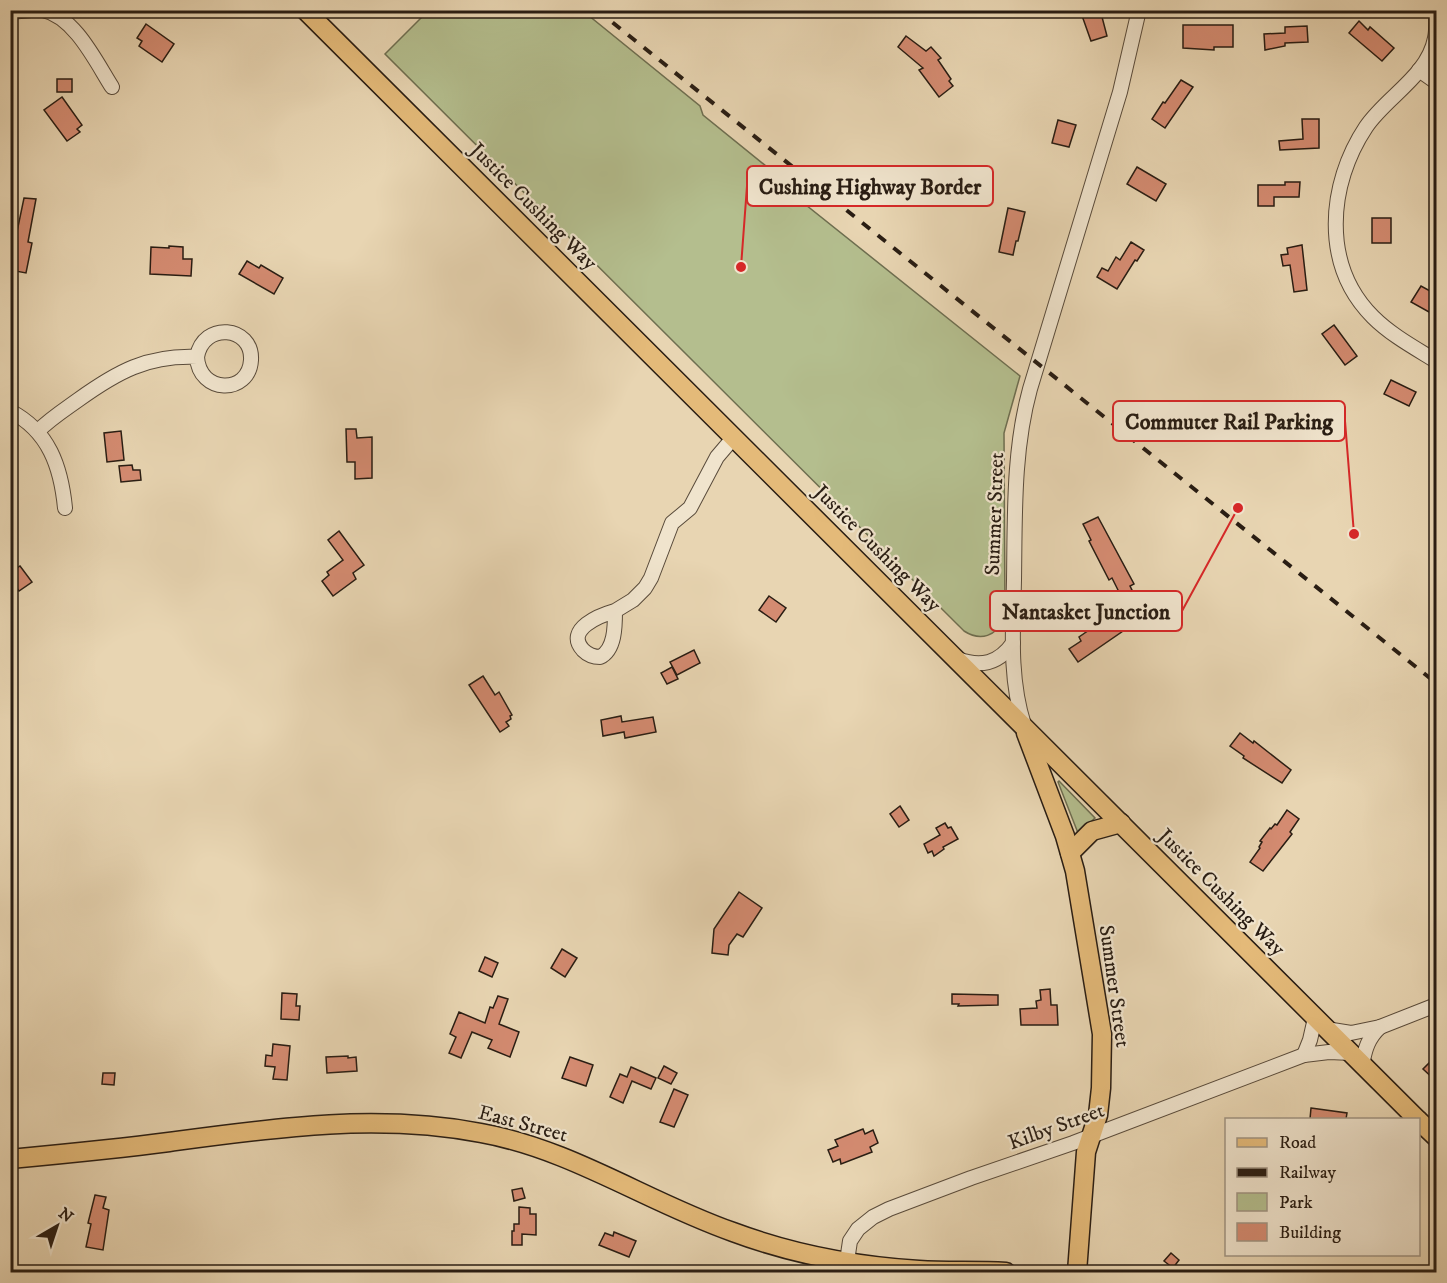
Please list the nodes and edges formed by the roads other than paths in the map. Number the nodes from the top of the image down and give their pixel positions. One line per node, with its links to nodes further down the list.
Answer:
1 (31, 10): 6 (street)
2 (43, 10): 9 (street)
3 (305, 10): 14 (main road, Justice Cushing Way)
4 (1139, 10): 17 (street, Summer Street)
5 (1436, 10): 7 (street)
6 (10, 12)
7 (1419, 70): 8 (street); 11 (street)
8 (1437, 82)
9 (112, 87)
10 (197, 357): 10 (street); 13 (street)
11 (1437, 361)
12 (10, 411): 13 (street)
13 (38, 431): 15 (street)
14 (734, 437): 16 (street); 18 (main road, Justice Cushing Way)
15 (65, 508)
16 (615, 611)
17 (1013, 643): 18 (street); 19 (street, Summer Street)
18 (957, 659): 19 (main road, Justice Cushing Way)
19 (1024, 726): 20 (main road, Justice Cushing Way); 21 (main road, Summer Street)
20 (1121, 823): 21 (main road); 23 (main road, Justice Cushing Way)
21 (1070, 853): 29 (main road, Summer Street)
22 (1437, 1005): 24 (street)
23 (1321, 1023): 24 (street); 25 (street); 26 (main road, Justice Cushing Way)
24 (1380, 1027): 26 (street)
25 (1304, 1055): 26 (street, Kilby Street); 29 (street, Kilby Street)
26 (1356, 1059): 27 (main road, Justice Cushing Way)
27 (1416, 1118)
28 (1420, 1122): 30 (main road, Justice Cushing Way)
29 (1091, 1136): 32 (street, Kilby Street); 35 (main road, Summer Street)
30 (1437, 1137)
31 (10, 1159): 32 (main road, East Street)
32 (847, 1261): 33 (main road, East Street)
33 (937, 1272): 34 (main road, East Street)
34 (1006, 1272)
35 (1077, 1272)

